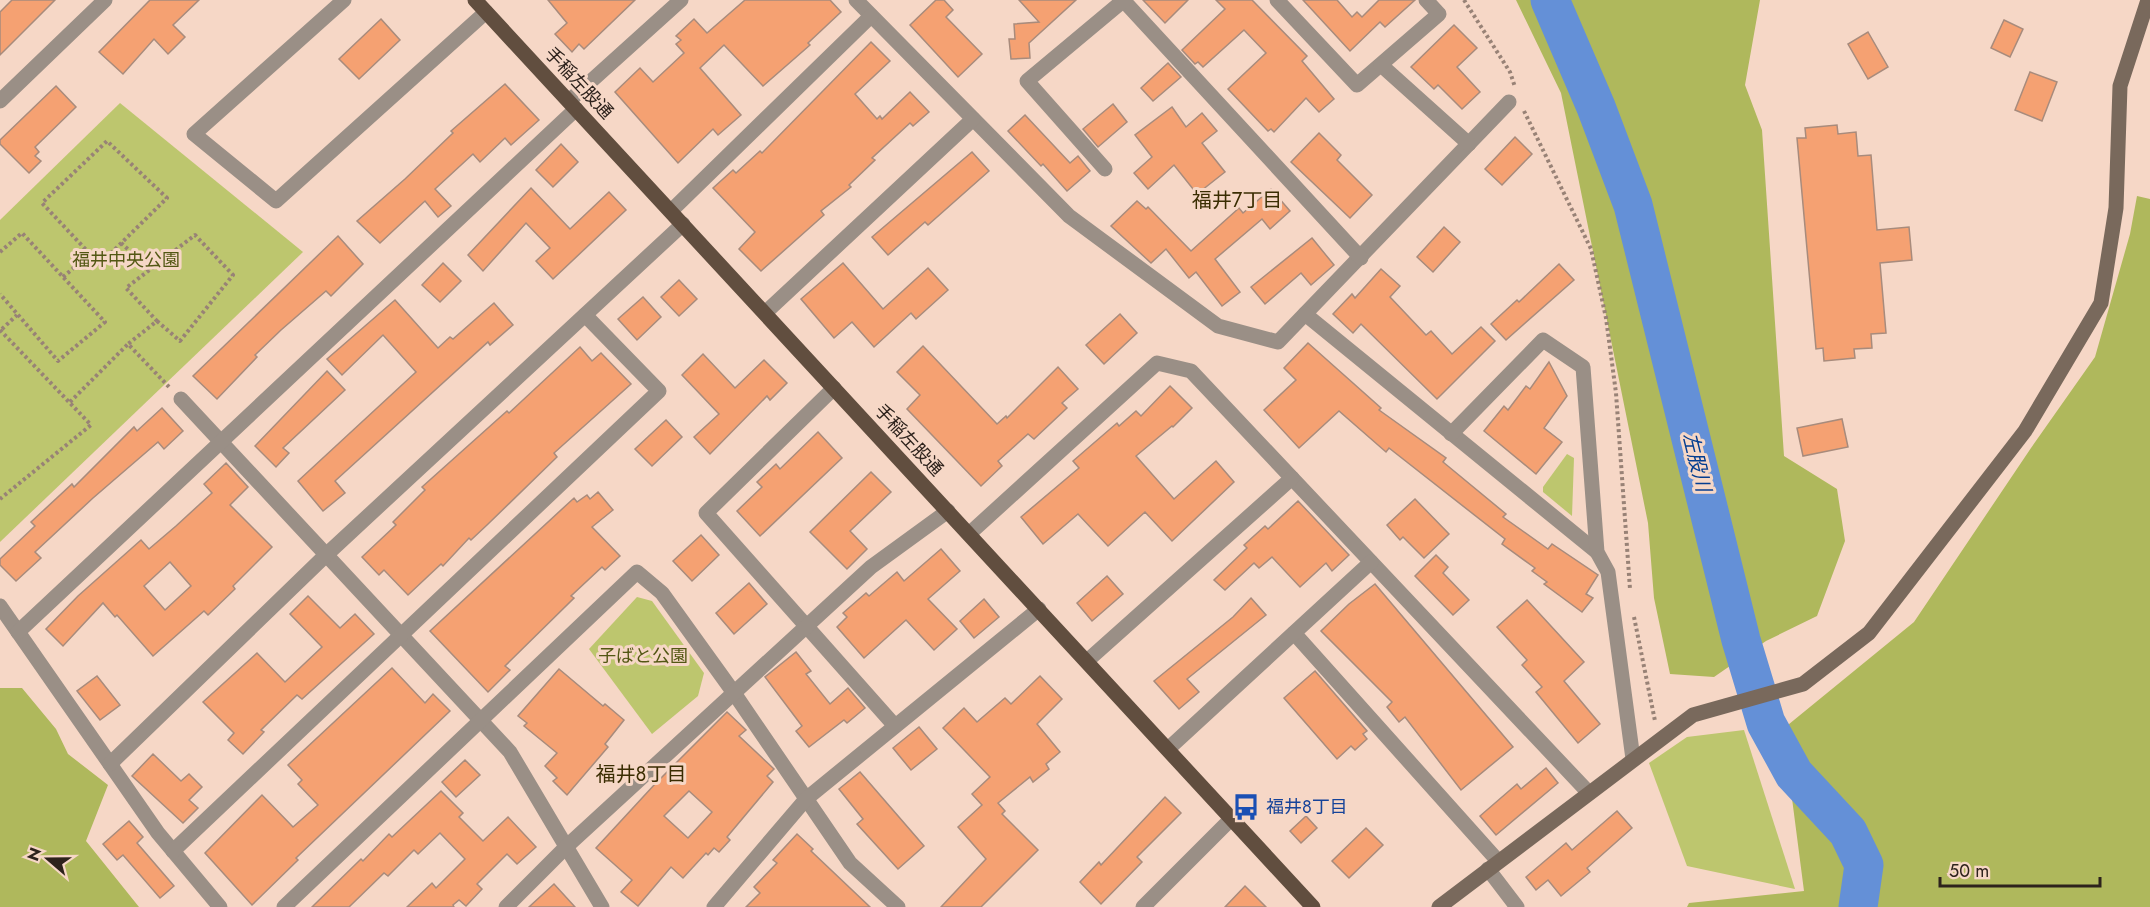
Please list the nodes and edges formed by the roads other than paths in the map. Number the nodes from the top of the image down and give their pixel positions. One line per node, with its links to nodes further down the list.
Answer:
1 (105, 0): 13 (street)
2 (344, 0): 10 (street)
3 (475, 0): 10 (main road, 手稲左股通)
4 (856, 0): 11 (street)
5 (1124, 0): 18 (street); 21 (street)
6 (1276, 0): 12 (street)
7 (1426, 0): 12 (street)
8 (2148, 0): 46 (street)
9 (671, 3): 15 (street)
10 (486, 12): 15 (main road, 手稲左股通)
11 (871, 16): 16 (street); 19 (street)
12 (1381, 64): 17 (street)
13 (0, 101)
14 (1509, 102): 17 (street)
15 (573, 105): 19 (main road, 手稲左股通); 28 (street)
16 (973, 119): 22 (street); 23 (street)
17 (1469, 144): 21 (street)
18 (1105, 169)
19 (671, 211): 20 (main road, 手稲左股通)
20 (683, 224): 22 (main road, 手稲左股通); 24 (street)
21 (1361, 258): 23 (street)
22 (765, 313): 25 (main road, 手稲左股通)
23 (1305, 314): 27 (street)
24 (585, 315): 33 (street); 40 (street)
25 (834, 388): 30 (main road, 手稲左股通); 37 (street)
26 (181, 399): 28 (street)
27 (1451, 434): 32 (street); 32 (street)
28 (221, 441): 33 (street); 38 (street)
29 (1292, 478): 31 (street); 34 (street); 41 (street)
30 (948, 510): 31 (main road, 手稲左股通); 37 (street)
31 (969, 534): 36 (main road, 手稲左股通)
32 (1597, 552): 46 (street)
33 (326, 555): 40 (street); 47 (street)
34 (1371, 562): 39 (street); 48 (street)
35 (0, 606): 38 (street)
36 (1039, 609): 41 (main road, 手稲左股通); 44 (street)
37 (805, 627): 42 (street); 44 (street)
38 (18, 632): 47 (street)
39 (1294, 633): 45 (street); 53 (street)
40 (399, 634): 43 (street); 52 (street)
41 (1087, 661): 45 (main road, 手稲左股通)
42 (734, 693): 43 (street); 49 (street); 51 (street)
43 (482, 722): 51 (street); 55 (street)
44 (895, 726): 49 (street)
45 (1168, 749): 50 (main road, 手稲左股通)
46 (1633, 759): 48 (street)
47 (110, 764): 52 (street)
48 (1589, 793): 53 (street)
49 (806, 799): 58 (street); 59 (street)
50 (1232, 818): 60 (street); 61 (main road, 手稲左股通)
51 (566, 847): 56 (street); 57 (street)
52 (173, 850): 54 (street)
53 (1493, 865): 62 (street); 63 (street)
54 (220, 907)
55 (284, 907)
56 (506, 907)
57 (602, 907)
58 (714, 907)
59 (898, 907)
60 (1143, 907)
61 (1313, 907)
62 (1439, 907)
63 (1517, 907)

